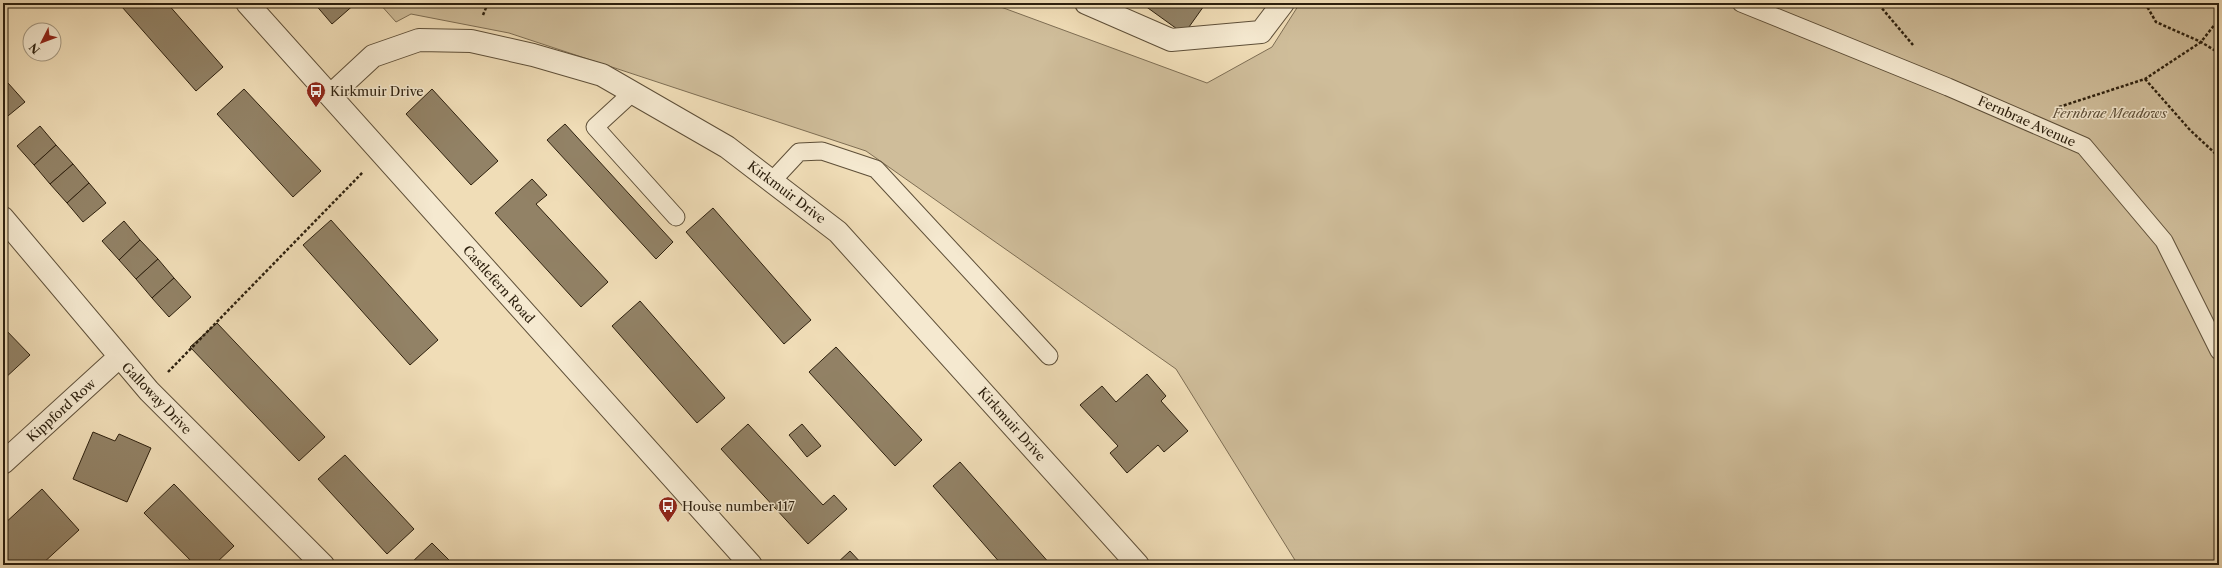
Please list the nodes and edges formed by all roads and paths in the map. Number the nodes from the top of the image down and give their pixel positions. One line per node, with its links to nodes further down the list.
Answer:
1 (247, 3): 11 (street, Castlefern Road)
2 (1086, 3): 3 (street)
3 (1283, 3)
4 (1741, 3): 12 (lane, Fernbrae Avenue)
5 (2145, 3): 7 (path)
6 (2219, 19): 7 (path)
7 (2201, 42): 8 (path); 9 (path)
8 (2219, 53)
9 (2145, 79): 12 (path); 14 (path)
10 (632, 93): 11 (street, Kirkmuir Drive); 15 (street, Kirkmuir Drive); 17 (lane)
11 (331, 95): 13 (street, Castlefern Road)
12 (2022, 119): 18 (lane, Fernbrae Avenue)
13 (382, 153): 21 (path); 24 (street, Castlefern Road)
14 (2219, 157)
15 (772, 181): 19 (lane); 25 (street, Kirkmuir Drive)
16 (3, 218): 20 (street, Galloway Drive)
17 (676, 218)
18 (2219, 352)
19 (1049, 356)
20 (118, 358): 21 (street, Galloway Drive); 22 (street, Kippford Row)
21 (149, 391): 23 (street, Galloway Drive)
22 (3, 463)
23 (323, 565)
24 (751, 565)
25 (1138, 565)

